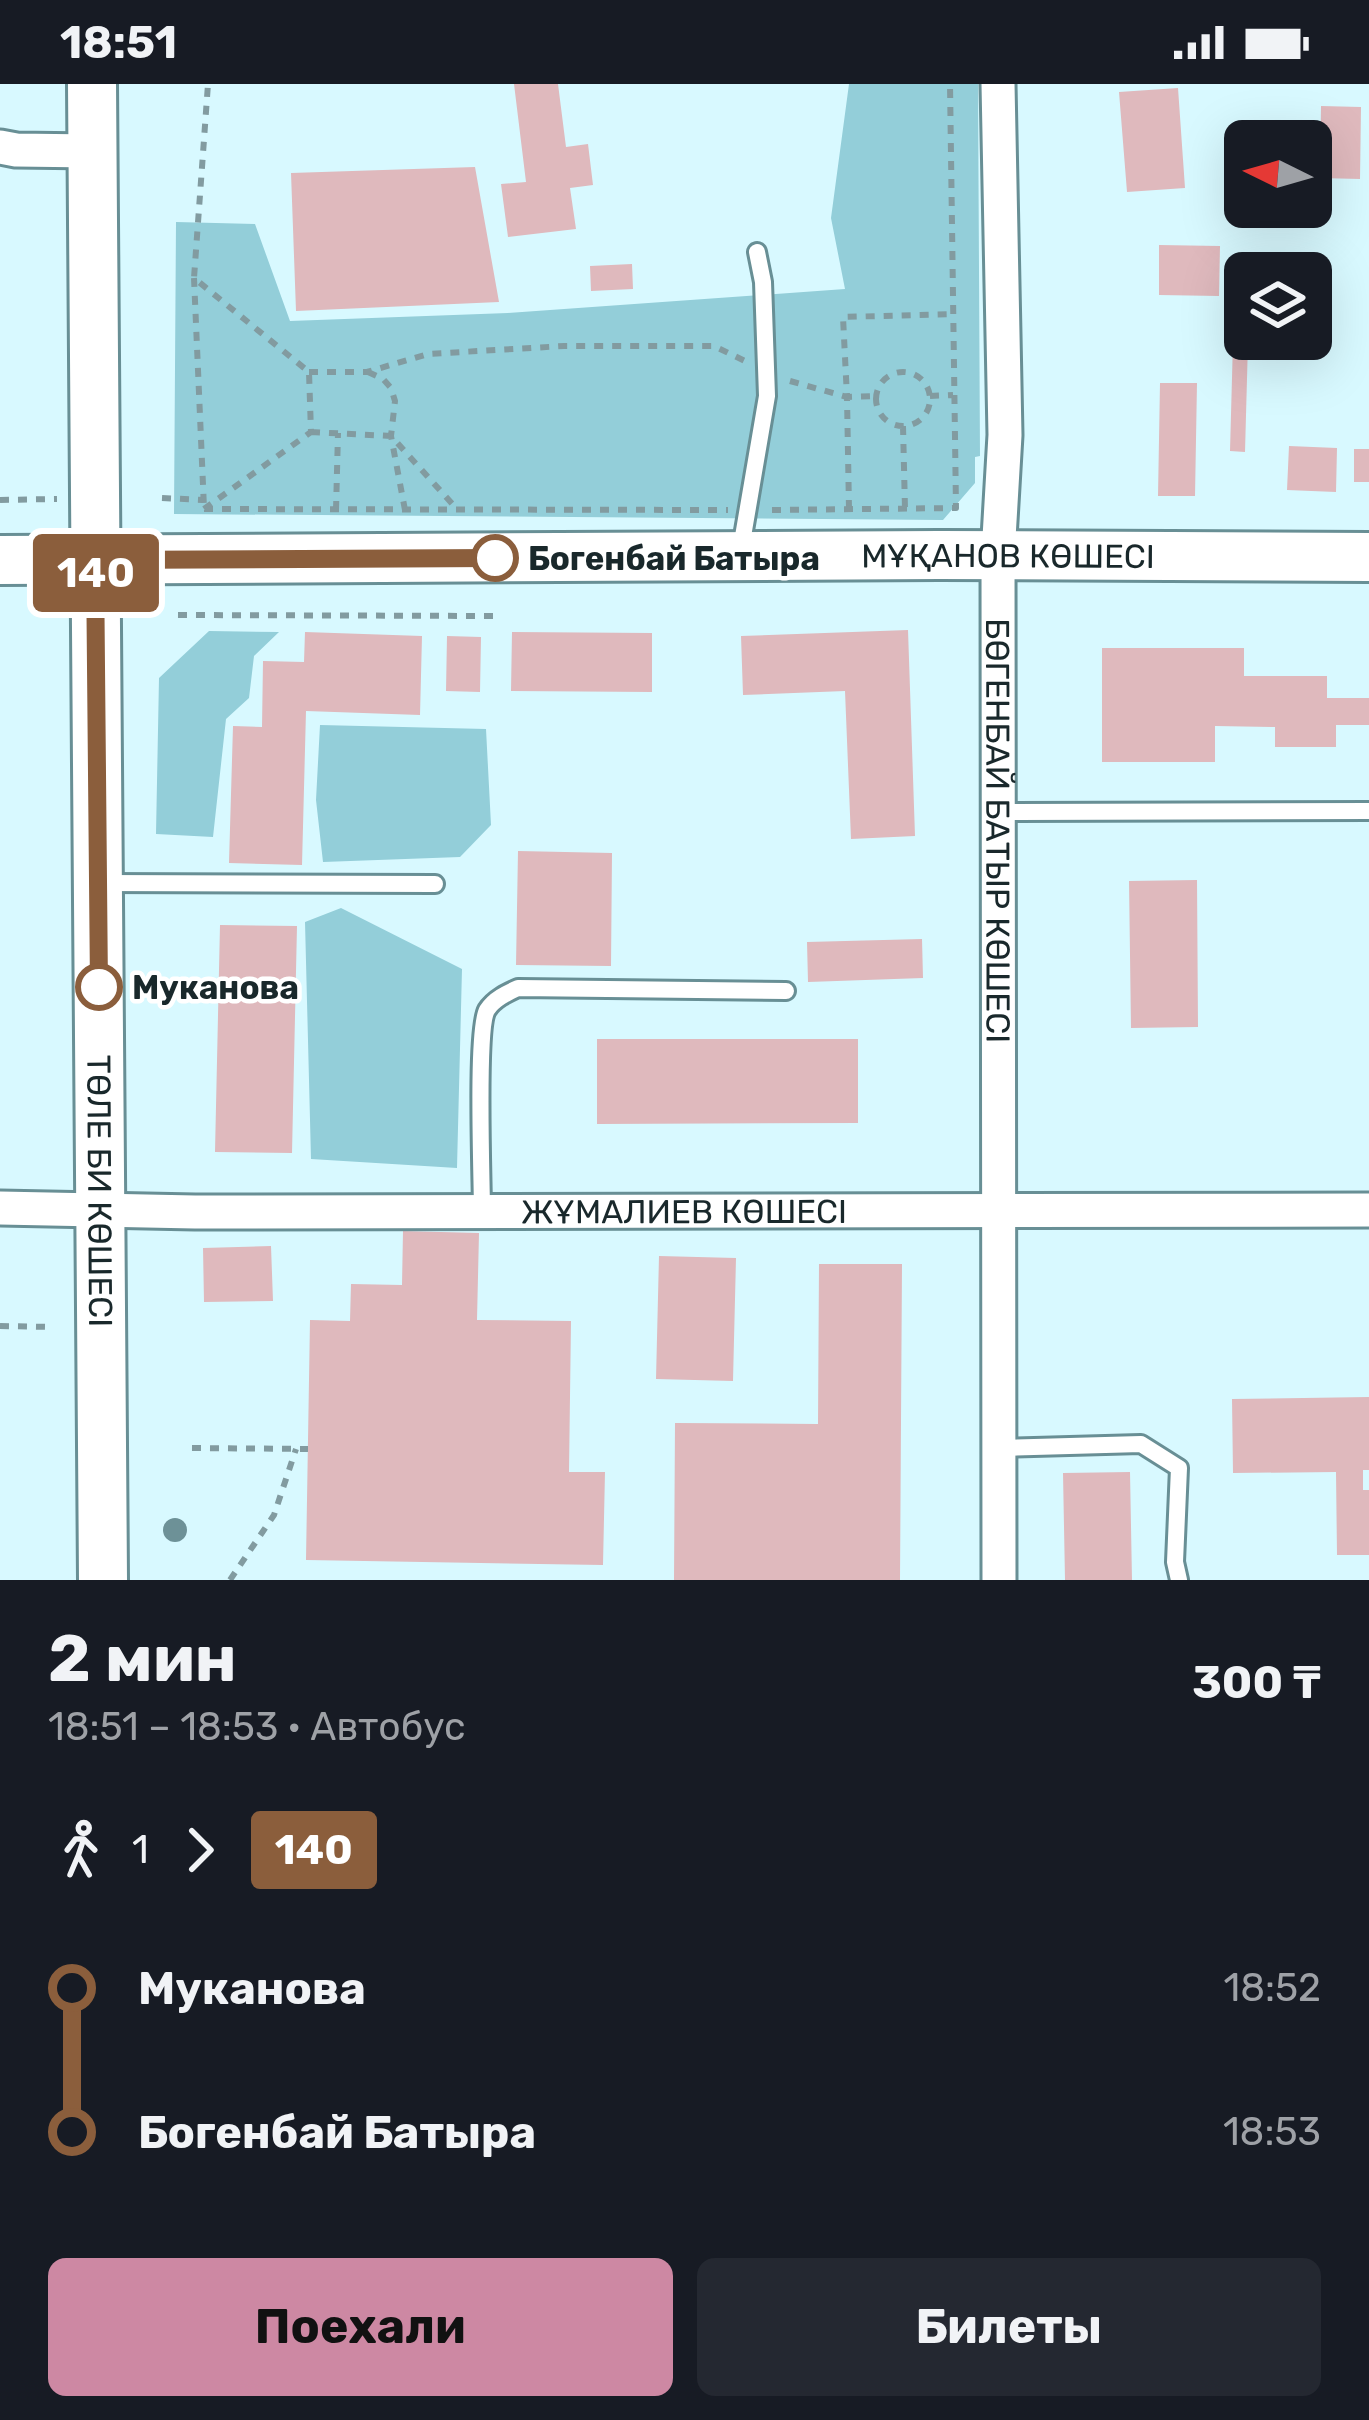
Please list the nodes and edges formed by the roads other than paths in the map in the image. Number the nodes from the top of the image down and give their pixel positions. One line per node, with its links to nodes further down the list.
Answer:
1 (998, 84): 6 (street, БӨГЕНБАЙ БАТЫР КӨШЕСІ)
2 (93, 117): 3 (street); 9 (main road, ТӨЛЕ БИ КӨШЕСІ)
3 (0, 147)
4 (757, 252): 5 (lane)
5 (744, 533): 6 (main road, МҰҚАНОВ КӨШЕСІ); 9 (main road, МҰҚАНОВ КӨШЕСІ)
6 (998, 555): 7 (main road, МҰҚАНОВ КӨШЕСІ); 11 (street, БӨГЕНБАЙ БАТЫР КӨШЕСІ)
7 (1369, 557)
8 (0, 560): 9 (main road, МҰҚАНОВ КӨШЕСІ)
9 (95, 560): 12 (main road, ТӨЛЕ БИ КӨШЕСІ)
10 (1369, 811): 11 (lane)
11 (998, 812): 19 (street, БӨГЕНБАЙ БАТЫР КӨШЕСІ)
12 (98, 884): 13 (lane); 16 (main road, ТӨЛЕ БИ КӨШЕСІ)
13 (435, 884)
14 (786, 991): 18 (lane)
15 (0, 1208): 16 (street, ЖҰМАЛИЕВ КӨШЕСІ)
16 (100, 1209): 18 (street, ЖҰМАЛИЕВ КӨШЕСІ); 21 (main road, ТӨЛЕ БИ КӨШЕСІ)
17 (1369, 1210): 19 (street, ЖҰМАЛИЕВ КӨШЕСІ)
18 (482, 1212): 19 (street, ЖҰМАЛИЕВ КӨШЕСІ)
19 (999, 1213): 20 (street, БӨГЕНБАЙ БАТЫР КӨШЕСІ)
20 (999, 1448): 22 (street, БӨГЕНБАЙ БАТЫР КӨШЕСІ); 23 (lane)
21 (104, 1580)
22 (999, 1580)
23 (1179, 1580)

